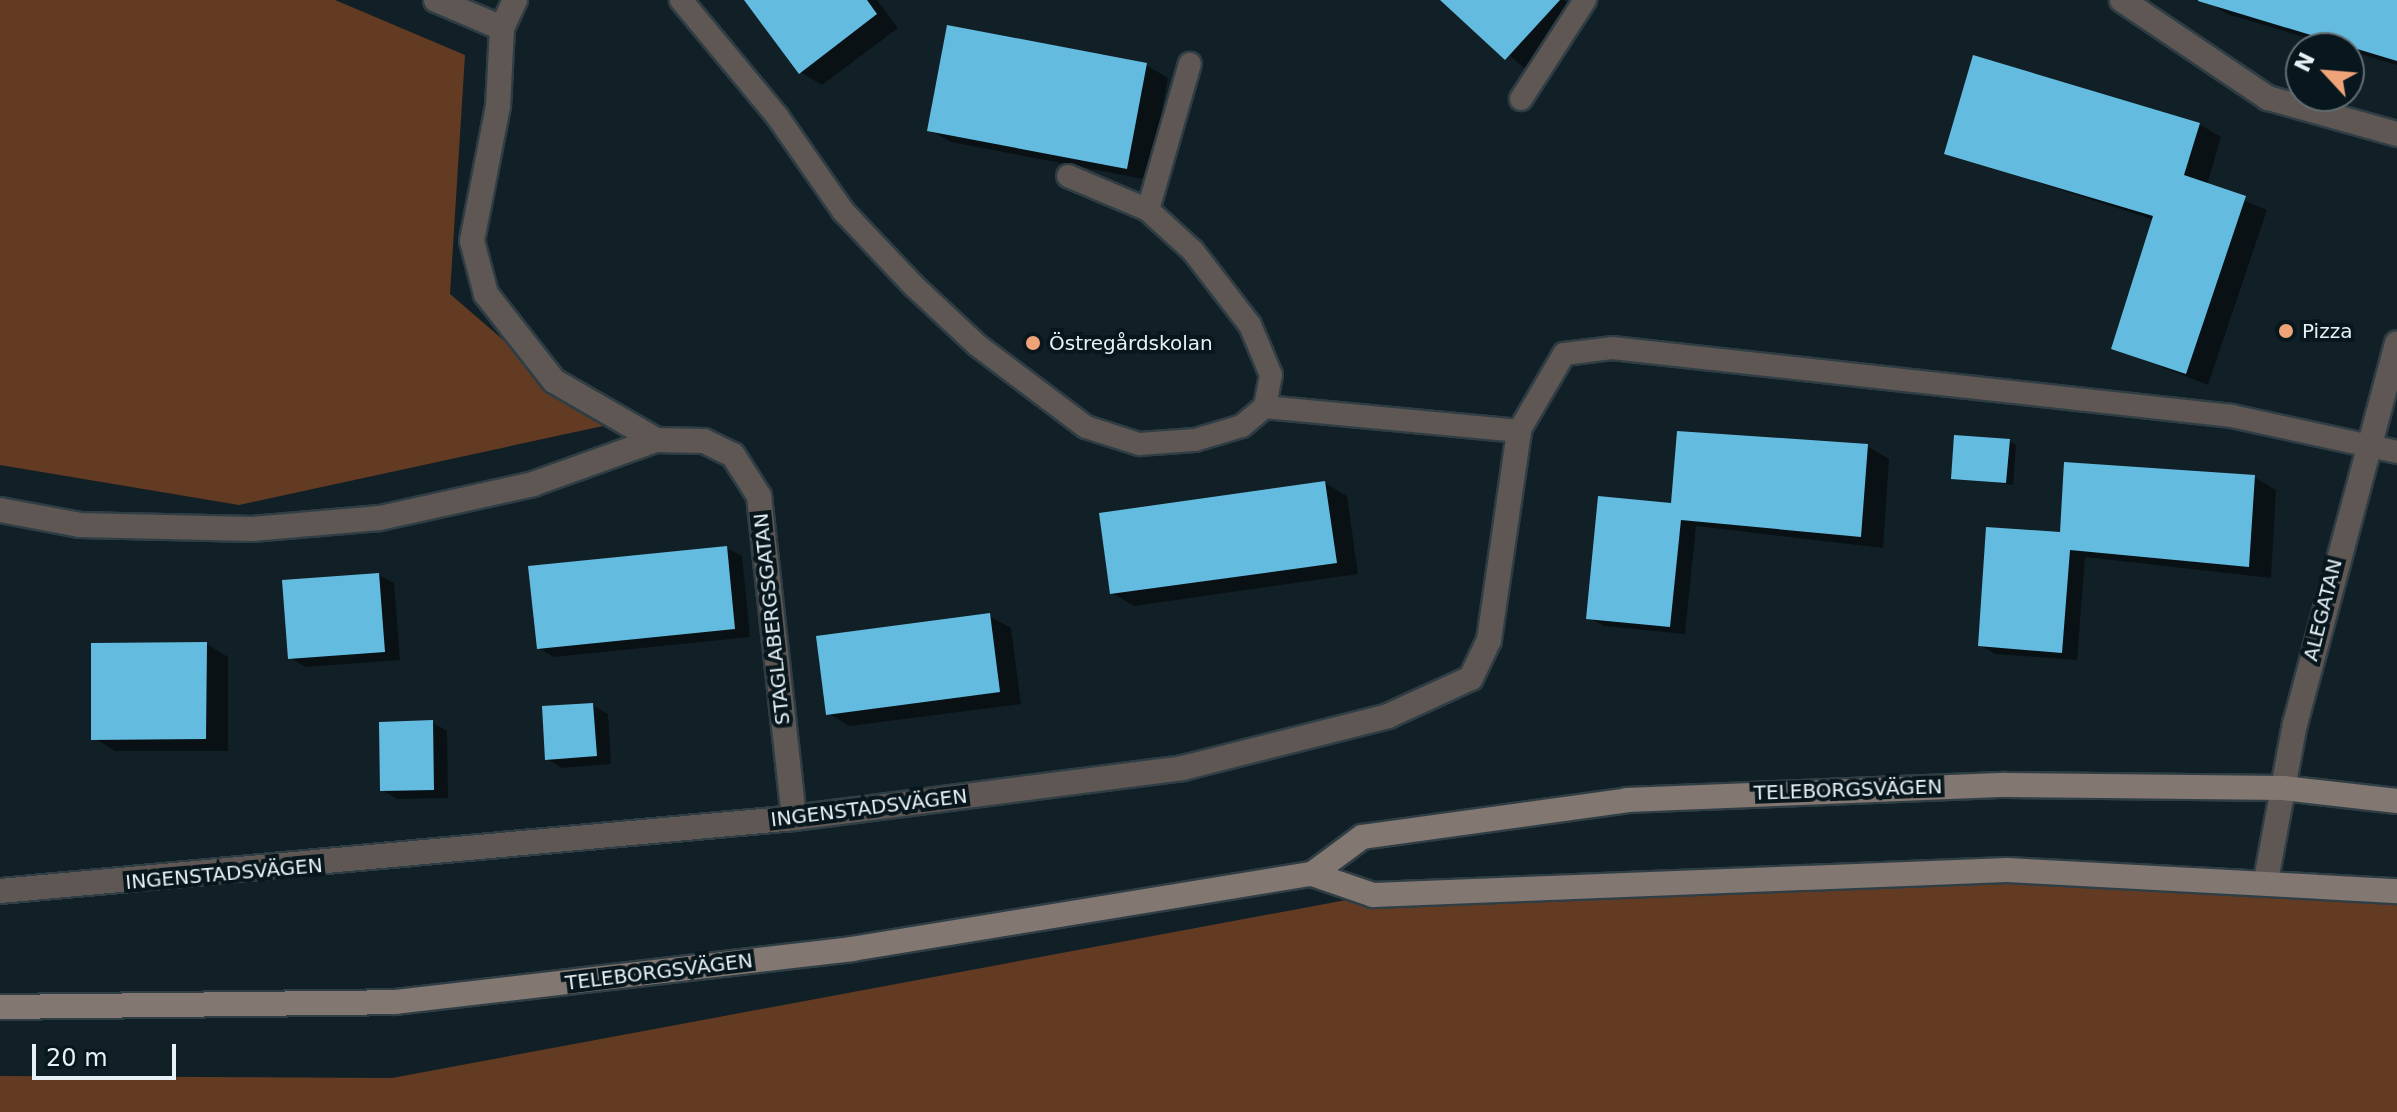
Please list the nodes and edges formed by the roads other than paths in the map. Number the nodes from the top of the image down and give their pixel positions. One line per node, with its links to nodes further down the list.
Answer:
1 (436, 0): 6 (street)
2 (515, 0): 6 (street)
3 (681, 0): 13 (lane)
4 (1585, 0): 8 (lane)
5 (2122, 0): 9 (street)
6 (502, 28): 15 (street, STAGLABERGSGATAN)
7 (1190, 64): 11 (lane)
8 (1521, 99)
9 (2397, 134)
10 (1068, 176): 11 (lane)
11 (1148, 210): 13 (lane)
12 (2397, 343): 16 (street, ALEGATAN)
13 (1265, 407): 14 (lane)
14 (1519, 431): 16 (lane); 21 (street, INGENSTADSVÄGEN)
15 (656, 440): 18 (street); 21 (street, STAGLABERGSGATAN)
16 (2363, 448): 17 (lane); 19 (street, ALEGATAN)
17 (2397, 452)
18 (0, 510)
19 (2283, 788): 20 (main road, TELEBORGSVÄGEN); 22 (main road, TELEBORGSVÄGEN); 23 (street, ALEGATAN)
20 (2397, 801)
21 (794, 818): 24 (street, INGENSTADSVÄGEN)
22 (1312, 874): 23 (main road, TELEBORGSVÄGEN); 26 (main road, TELEBORGSVÄGEN)
23 (2266, 880): 25 (main road, TELEBORGSVÄGEN)
24 (0, 891)
25 (2397, 891)
26 (0, 1007)

